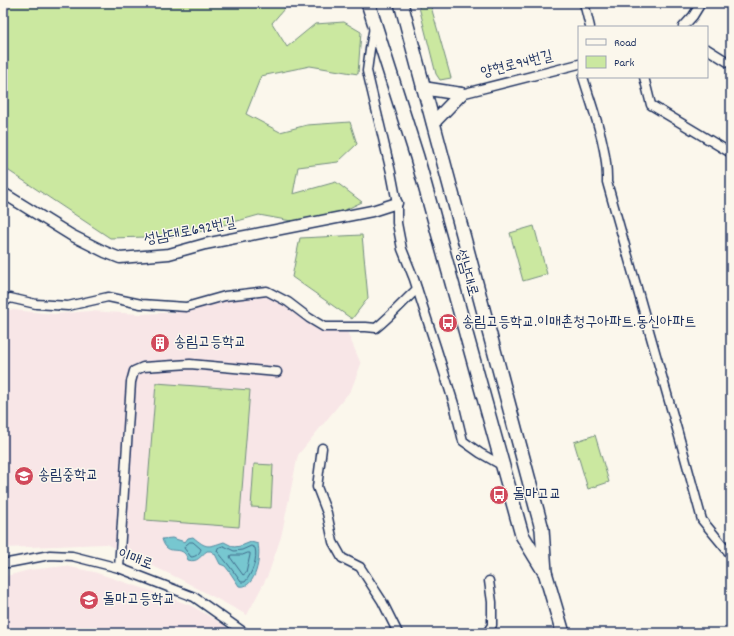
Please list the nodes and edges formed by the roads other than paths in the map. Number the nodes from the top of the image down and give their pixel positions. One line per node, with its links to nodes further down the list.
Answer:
1 (368, 3): 5 (main road, 성남대로)
2 (401, 3): 13 (main road, 성남대로)
3 (584, 3): 6 (street)
4 (701, 3): 7 (street)
5 (375, 24): 18 (street); 23 (main road, 성남대로)
6 (590, 26)
7 (684, 26)
8 (708, 50): 10 (street)
9 (578, 64): 14 (street, 양현로94번길)
10 (731, 64)
11 (583, 78): 24 (street)
12 (644, 78): 16 (street)
13 (423, 88): 14 (main road); 15 (main road, 성남대로)
14 (461, 94): 15 (main road)
15 (432, 123): 27 (main road, 성남대로)
16 (731, 153)
17 (3, 193): 18 (street, 성남대로692번길)
18 (397, 203): 19 (street)
19 (418, 289): 20 (street); 23 (street)
20 (6, 301)
21 (277, 372): 26 (street)
22 (322, 448): 30 (street)
23 (503, 466): 27 (main road, 성남대로)
24 (731, 555)
25 (3, 562): 26 (street, 이매로)
26 (118, 568): 29 (street, 이매로)
27 (545, 572): 32 (main road, 성남대로)
28 (489, 581): 31 (street)
29 (245, 633)
30 (398, 633)
31 (487, 633)
32 (563, 633)

